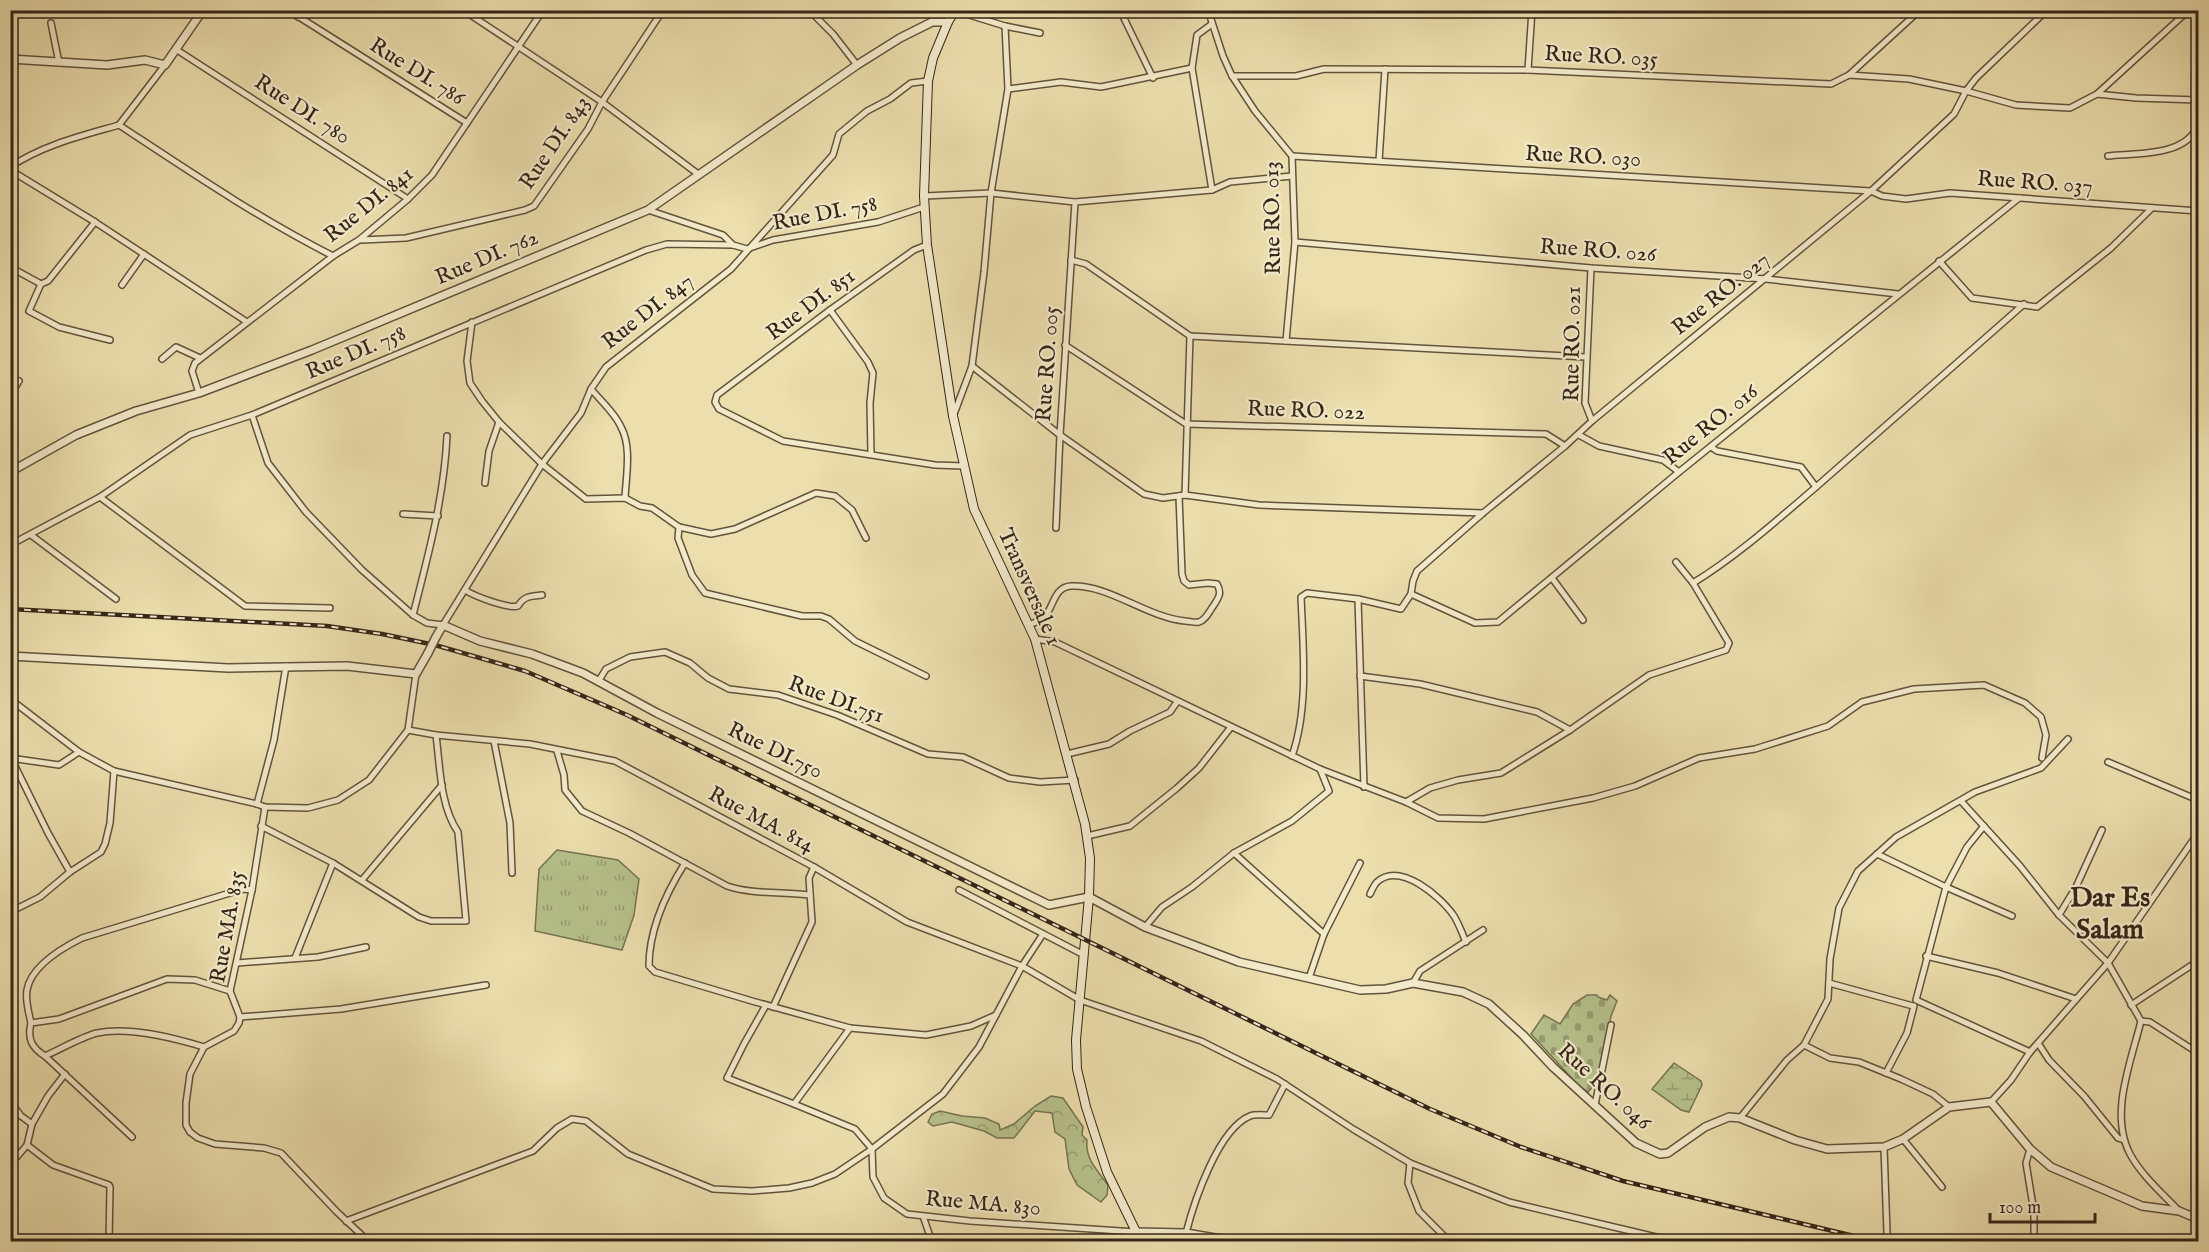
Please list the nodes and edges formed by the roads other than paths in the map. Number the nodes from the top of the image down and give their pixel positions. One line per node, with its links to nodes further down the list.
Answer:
1 (190, 10): 15 (street)
2 (288, 10): 16 (street, Rue DI. 786)
3 (309, 10): 16 (street)
4 (464, 10): 22 (street)
5 (543, 10): 22 (street, Rue DI. 841)
6 (663, 10): 39 (street, Rue DI. 843)
7 (809, 10): 27 (street)
8 (1120, 10): 33 (street)
9 (1208, 10): 19 (street, Rue RO. 013)
10 (1532, 10): 30 (street)
11 (1920, 10): 31 (street)
12 (2047, 10): 36 (street, Rue RO. 027)
13 (2189, 10): 37 (street, Rue RO. 035)
14 (954, 11): 17 (main road, Transversale 1); 20 (street)
15 (201, 14): 23 (street)
16 (298, 17): 40 (street, Rue DI. 786)
17 (948, 22): 27 (street, Rue DI. 762); 34 (main road, Transversale 1)
18 (51, 23): 25 (street)
19 (1212, 24): 28 (street); 32 (street, Rue RO. 013)
20 (1005, 26): 21 (street); 35 (street)
21 (1040, 33)
22 (520, 47): 39 (street); 40 (street, Rue DI. 841)
23 (177, 50): 26 (street); 54 (street, Rue DI. 780)
24 (10, 58): 25 (street)
25 (59, 63): 26 (street)
26 (165, 65): 41 (street)
27 (857, 65): 47 (street, Rue DI. 762)
28 (1191, 68): 33 (street); 49 (street)
29 (1385, 69): 30 (street, Rue RO. 035); 32 (street, Rue RO. 035); 45 (street)
30 (1528, 70): 31 (street, Rue RO. 035)
31 (1849, 75): 36 (street, Rue RO. 035)
32 (1232, 76): 43 (street, Rue RO. 013)
33 (1154, 78): 35 (street)
34 (928, 81): 52 (main road, Transversale 1); 65 (street, Rue DI. 847)
35 (1008, 89): 51 (street)
36 (1966, 91): 37 (street, Rue RO. 035); 50 (street, Rue RO. 027)
37 (2097, 94): 38 (street)
38 (2199, 100)
39 (602, 102): 47 (street); 61 (street, Rue DI. 843)
40 (467, 123): 54 (street, Rue DI. 841)
41 (119, 125): 46 (street); 67 (street)
42 (2199, 125): 44 (street)
43 (1292, 156): 45 (street, Rue RO. 030); 48 (street, Rue RO. 013)
44 (2108, 156)
45 (1379, 161): 50 (street, Rue RO. 030)
46 (10, 168): 60 (street)
47 (698, 174): 58 (street, Rue DI. 762)
48 (1292, 176): 49 (street); 62 (street, Rue RO. 013)
49 (1212, 190): 55 (street)
50 (1871, 191): 53 (street, Rue RO. 037); 72 (street, Rue RO. 027)
51 (991, 193): 52 (street); 55 (street); 87 (street)
52 (924, 196): 56 (main road, Transversale 1)
53 (2019, 198): 57 (street, Rue RO. 037); 69 (street, Rue RO. 016)
54 (408, 199): 61 (street, Rue DI. 841)
55 (1075, 202): 68 (street, Rue RO. 005)
56 (924, 207): 64 (main road, Transversale 1); 65 (street, Rue DI. 758)
57 (2152, 208): 59 (street, Rue RO. 037); 76 (street)
58 (648, 210): 63 (street, Rue DI. 758); 90 (street, Rue DI. 762)
59 (2199, 211)
60 (95, 222): 66 (street); 73 (street)
61 (359, 240): 67 (street, Rue DI. 841)
62 (1295, 242): 71 (street, Rue RO. 026); 82 (street, Rue RO. 013)
63 (733, 245): 65 (street, Rue DI. 758); 79 (street, Rue DI. 758)
64 (927, 245): 77 (street, Rue DI. 851); 93 (main road, Transversale 1)
65 (747, 249): 89 (street, Rue DI. 847)
66 (144, 254): 74 (street); 78 (street)
67 (333, 256): 78 (street, Rue DI. 841)
68 (1071, 260): 80 (street); 83 (street, Rue RO. 005)
69 (1939, 261): 75 (street, Rue RO. 016); 76 (street)
70 (10, 267): 73 (street)
71 (1591, 268): 72 (street, Rue RO. 026); 84 (street, Rue RO. 021)
72 (1766, 279): 75 (street, Rue RO. 026); 94 (street, Rue RO. 027)
73 (41, 284): 81 (street)
74 (122, 285)
75 (1898, 294): 101 (street, Rue RO. 016)
76 (2024, 304): 108 (street)
77 (830, 310): 102 (street); 102 (street, Rue DI. 851)
78 (247, 322): 85 (street, Rue DI. 841)
79 (472, 322): 92 (street, Rue DI. 758); 95 (street)
80 (1190, 336): 82 (street); 96 (street)
81 (110, 339)
82 (1286, 341): 84 (street)
83 (1065, 345): 96 (street); 97 (street, Rue RO. 005)
84 (1586, 357): 94 (street, Rue RO. 021)
85 (200, 358): 86 (street); 90 (street)
86 (162, 359)
87 (972, 366): 93 (street); 97 (street)
88 (19, 381): 91 (street)
89 (591, 389): 103 (street, Rue DI. 847); 111 (street)
90 (199, 393): 105 (street, Rue DI. 762)
91 (10, 396)
92 (252, 415): 110 (street, Rue DI. 758); 129 (street)
93 (953, 416): 104 (main road, Transversale 1)
94 (1592, 421): 98 (street, Rue RO. 027)
95 (499, 422): 103 (street); 107 (street)
96 (1186, 424): 100 (street, Rue RO. 022); 109 (street)
97 (1060, 435): 109 (street); 116 (street, Rue RO. 005)
98 (1579, 435): 100 (street, Rue RO. 027); 106 (street)
99 (447, 436): 114 (street)
100 (1565, 446): 112 (street, Rue RO. 027)
101 (1711, 447): 106 (street, Rue RO. 016); 108 (street)
102 (871, 454): 104 (street)
103 (542, 464): 111 (street); 123 (street, Rue DI. 847)
104 (964, 466): 132 (main road, Transversale 1)
105 (11, 470)
106 (1680, 472): 121 (street, Rue RO. 016)
107 (484, 483)
108 (1816, 487): 122 (street)
109 (1182, 495): 112 (street); 132 (street)
110 (100, 497): 117 (street, Rue DI. 758); 128 (street)
111 (625, 498): 115 (street)
112 (1483, 513): 124 (street, Rue RO. 027)
113 (403, 514): 114 (street)
114 (438, 516): 129 (street)
115 (680, 527): 118 (street); 137 (street)
116 (1056, 528)
117 (31, 536): 119 (street, Rue DI. 758); 126 (street)
118 (866, 538)
119 (10, 545)
120 (1676, 562): 122 (street)
121 (1552, 578): 124 (street, Rue RO. 016); 130 (street)
122 (1693, 583): 144 (street)
123 (465, 590): 125 (street); 131 (street, Rue DI. 847)
124 (1411, 594): 127 (street)
125 (542, 596)
126 (116, 599)
127 (1358, 599): 138 (street); 151 (street)
128 (330, 608)
129 (413, 615): 131 (street)
130 (1583, 620)
131 (443, 625): 136 (street, bridge); 139 (street, Rue DI.750)
132 (1029, 625): 133 (main road, Transversale 1)
133 (1035, 639): 141 (street); 150 (main road, Transversale 1)
134 (10, 656): 135 (street)
135 (286, 666): 136 (street); 163 (street)
136 (416, 674): 143 (street)
137 (926, 676)
138 (1360, 676): 144 (street); 159 (street)
139 (598, 682): 157 (street, Rue DI.751); 184 (street, Rue DI.750)
140 (10, 699): 149 (street)
141 (1177, 702): 142 (street); 150 (street)
142 (1231, 727): 151 (street); 169 (street)
143 (408, 730): 145 (street, Rue MA. 814); 164 (street)
144 (1570, 730): 162 (street)
145 (436, 735): 147 (street, Rue MA. 814); 158 (street)
146 (2068, 739): 161 (street)
147 (494, 741): 148 (street, Rue MA. 814); 177 (street)
148 (557, 750): 173 (street); 175 (street, Rue MA. 814)
149 (79, 752): 152 (street); 156 (street)
150 (1067, 754): 157 (main road, Transversale 1)
151 (1292, 756): 155 (street)
152 (11, 758): 176 (street)
153 (2042, 758): 162 (street)
154 (2108, 762): 160 (street)
155 (1320, 769): 159 (street); 170 (street)
156 (114, 771): 163 (street); 176 (street)
157 (1075, 780): 169 (main road, Transversale 1)
158 (442, 785): 178 (street); 178 (street)
159 (1364, 787): 162 (street)
160 (2199, 800)
161 (1961, 801): 166 (street); 171 (street)
162 (1406, 802)
163 (257, 804): 164 (street)
164 (265, 807): 165 (street, Rue MA. 835)
165 (261, 826): 172 (street); 180 (street, Rue MA. 835)
166 (1984, 826): 179 (street); 186 (street)
167 (2102, 830): 186 (street)
168 (2199, 833): 199 (street)
169 (1087, 836): 184 (main road, Transversale 1)
170 (1233, 853): 188 (street); 191 (street)
171 (1877, 854): 179 (street); 203 (street)
172 (333, 863): 178 (street); 196 (street)
173 (685, 863): 183 (street); 209 (street)
174 (1360, 863): 191 (street)
175 (814, 867): 183 (street); 200 (street, Rue MA. 814)
176 (70, 872): 185 (street)
177 (512, 873)
178 (362, 880)
179 (1946, 887): 187 (street); 195 (street)
180 (252, 890): 198 (street, Rue MA. 835); 215 (street)
181 (959, 890): 190 (street)
182 (1370, 894): 192 (street)
183 (810, 895): 211 (street)
184 (1089, 897): 188 (street, Rue RO. 046); 194 (main road, Transversale 1)
185 (10, 912)
186 (2059, 915): 199 (street)
187 (2012, 916)
188 (1145, 927): 201 (street, Rue RO. 046)
189 (1483, 930): 192 (street)
190 (1043, 934): 194 (street); 200 (street)
191 (1324, 934): 201 (street)
192 (1466, 942): 202 (street)
193 (366, 947): 196 (street)
194 (1084, 955): 207 (main road, Transversale 1)
195 (1926, 956): 206 (street); 208 (street)
196 (295, 958): 198 (street)
197 (2199, 961): 210 (street)
198 (237, 963): 205 (street, Rue MA. 835)
199 (2108, 963): 206 (street); 210 (street)
200 (1022, 966): 207 (street, Rue MA. 814); 212 (street)
201 (1309, 978): 202 (street, Rue RO. 046)
202 (1413, 983): 230 (street, Rue RO. 046)
203 (1829, 983): 208 (street); 219 (street)
204 (486, 985): 213 (street)
205 (230, 992): 213 (street, Rue MA. 835); 215 (street)
206 (2076, 999): 218 (street)
207 (1080, 1000): 226 (street, Rue MA. 814); 248 (main road, Transversale 1)
208 (1915, 1003): 221 (street); 224 (street)
209 (766, 1005): 211 (street); 229 (street)
210 (2131, 1005): 214 (street)
211 (773, 1007): 217 (street)
212 (998, 1014): 217 (street); 239 (street)
213 (240, 1017): 220 (street, Rue MA. 835)
214 (2141, 1022): 222 (street); 236 (street)
215 (30, 1023): 223 (street)
216 (1611, 1024): 230 (street)
217 (850, 1028): 229 (street)
218 (2038, 1043): 221 (street); 236 (street)
219 (1803, 1045): 224 (street); 232 (street)
220 (204, 1047): 223 (street); 247 (street)
221 (2030, 1052): 228 (street)
222 (2199, 1053)
223 (45, 1056): 225 (street)
224 (1886, 1073): 231 (street)
225 (65, 1074): 233 (street); 234 (street)
226 (1285, 1084): 241 (street, Rue MA. 814); 249 (street)
227 (10, 1101): 233 (street)
228 (1991, 1102): 231 (street); 240 (street)
229 (794, 1104): 239 (street)
230 (1595, 1105): 232 (street, Rue RO. 046)
231 (1950, 1107): 235 (street)
232 (1740, 1118): 238 (street)
233 (32, 1124): 237 (street)
234 (132, 1137)
235 (1903, 1139): 238 (street); 243 (street)
236 (2124, 1140): 244 (street)
237 (27, 1145): 242 (street); 251 (street)
238 (1884, 1147): 250 (street)
239 (872, 1149): 245 (street, Rue MA. 830); 247 (street)
240 (2030, 1149): 244 (street); 258 (street)
241 (1410, 1163): 256 (street); 257 (street, Rue MA. 814)
242 (10, 1165)
243 (1942, 1187)
244 (2179, 1211): 246 (street)
245 (923, 1216): 248 (street, Rue MA. 830); 253 (street)
246 (2199, 1219)
247 (346, 1221): 252 (street)
248 (1136, 1232): 249 (street); 254 (main road, Transversale 1)
249 (1186, 1233): 255 (street)
250 (1887, 1233)
251 (109, 1242)
252 (369, 1242)
253 (932, 1242)
254 (1141, 1242)
255 (1238, 1242)
256 (1450, 1242)
257 (1677, 1242)
258 (2034, 1242)

